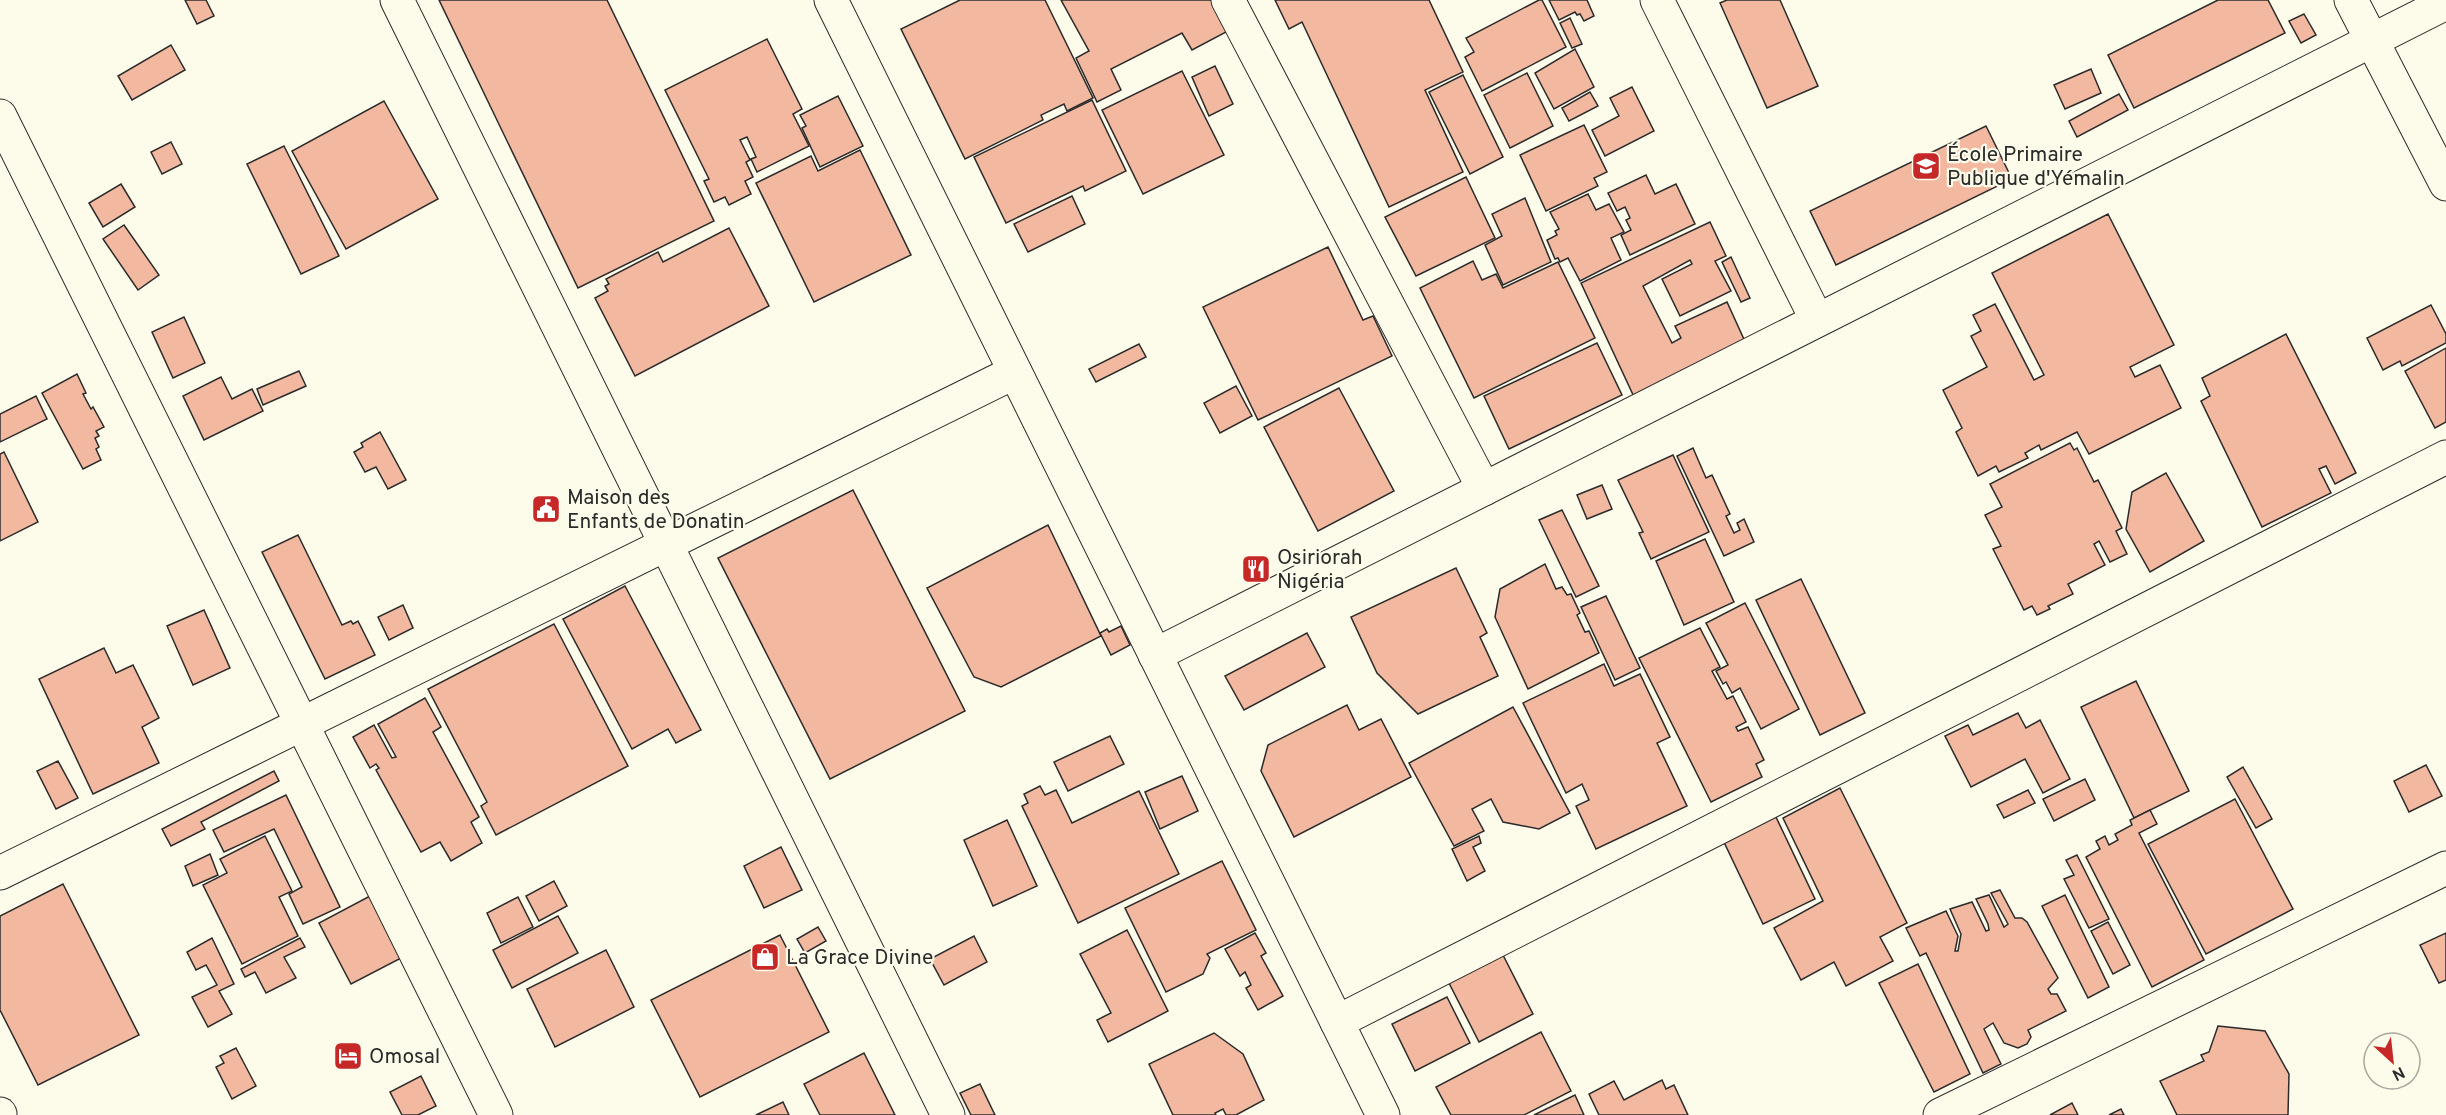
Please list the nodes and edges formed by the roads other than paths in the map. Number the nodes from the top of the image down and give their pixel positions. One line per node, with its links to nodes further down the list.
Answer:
1 (397, 0): 14 (street)
2 (1228, 0): 13 (street)
3 (1657, 0): 10 (street)
4 (2351, 0): 7 (street)
5 (841, 3): 11 (street)
6 (2446, 3): 7 (street)
7 (2372, 40): 9 (street); 10 (street)
8 (0, 116): 16 (street)
9 (2446, 184)
10 (1817, 320): 13 (street)
11 (1015, 372): 14 (street); 15 (street)
12 (2446, 457): 19 (street)
13 (1484, 489): 15 (street)
14 (666, 544): 16 (street); 21 (street)
15 (1155, 655): 19 (street)
16 (302, 724): 18 (street); 20 (street)
17 (2446, 868): 23 (street)
18 (0, 873)
19 (1337, 1022): 22 (street)
20 (496, 1115)
21 (948, 1115)
22 (1383, 1115)
23 (1940, 1115)

